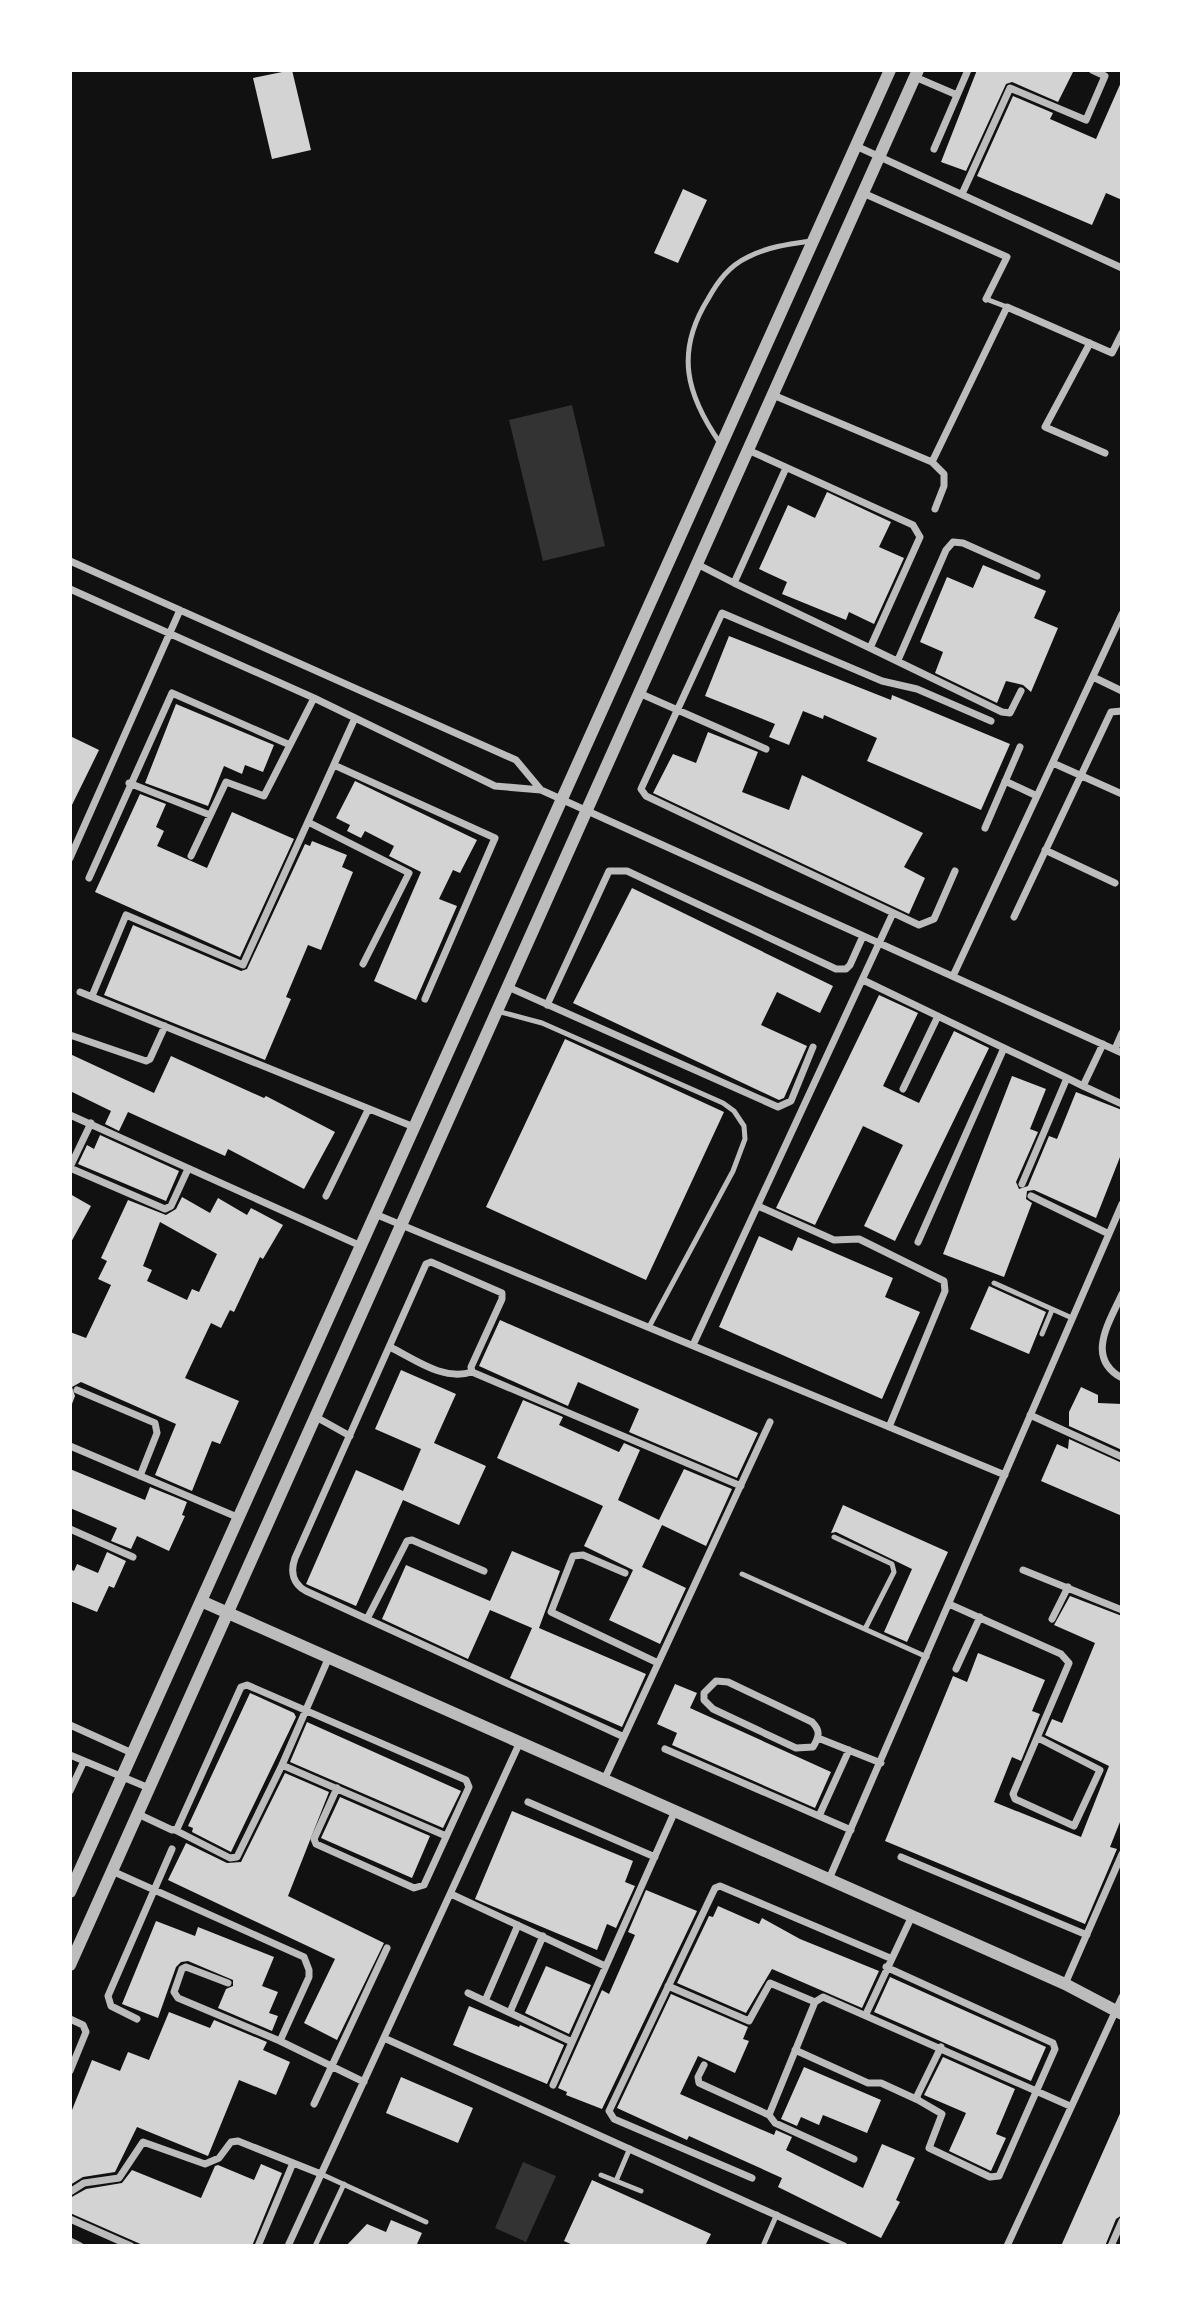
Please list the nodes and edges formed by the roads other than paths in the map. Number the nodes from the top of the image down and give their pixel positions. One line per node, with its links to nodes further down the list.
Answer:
1 (890, 70): 6 (street)
2 (968, 70): 5 (street)
3 (1092, 70): 10 (street)
4 (917, 73): 5 (street); 8 (street)
5 (957, 95): 7 (street)
6 (856, 146): 8 (street); 11 (street)
7 (934, 149)
8 (880, 156): 9 (street); 10 (street)
9 (863, 193): 13 (street); 17 (street)
10 (962, 194): 12 (street)
11 (813, 241): 18 (street); 18 (lane)
12 (1122, 268)
13 (986, 299): 14 (lane)
14 (1007, 307): 16 (street); 21 (street)
15 (1122, 333): 16 (street)
16 (1090, 343): 20 (street)
17 (773, 395): 19 (street); 21 (street)
18 (722, 445): 54 (street)
19 (748, 450): 22 (street); 25 (street)
20 (1105, 453)
21 (932, 461): 23 (street)
22 (786, 468): 27 (street); 32 (street)
23 (935, 509)
24 (70, 561): 29 (street)
25 (697, 564): 27 (street); 37 (street)
26 (1037, 576): 33 (street)
27 (734, 583): 32 (street)
28 (70, 589): 31 (street)
29 (180, 610): 31 (street); 51 (street)
30 (1122, 614): 34 (street)
31 (170, 633): 38 (street); 61 (street)
32 (870, 648): 33 (street)
33 (898, 660): 35 (street)
34 (1093, 677): 36 (street); 46 (street)
35 (1021, 691)
36 (1122, 691)
37 (639, 693): 39 (street); 55 (street)
38 (314, 698): 41 (street); 43 (street)
39 (676, 709): 42 (street); 45 (street); 65 (street)
40 (1122, 712): 48 (street)
41 (355, 718): 47 (street); 51 (street)
42 (991, 722)
43 (290, 745): 50 (street); 56 (street)
44 (1020, 747): 49 (street)
45 (766, 749)
46 (1053, 763): 48 (street); 53 (street)
47 (334, 765): 57 (street); 75 (street)
48 (1080, 775): 52 (street); 59 (street)
49 (1005, 781): 53 (street); 58 (street)
50 (130, 783): 56 (street); 63 (street)
51 (541, 790): 54 (street)
52 (1122, 794)
53 (1037, 796): 70 (street)
54 (562, 800): 55 (street); 93 (street)
55 (587, 811): 67 (street); 72 (street)
56 (210, 815): 60 (street)
57 (308, 822): 69 (street); 74 (street)
58 (985, 828)
59 (1045, 850): 64 (street); 66 (street)
60 (191, 856)
61 (70, 858)
62 (955, 871): 65 (street)
63 (89, 878)
64 (1115, 883)
65 (893, 913): 68 (street)
66 (1014, 917)
67 (863, 936): 68 (street); 76 (street)
68 (880, 943): 70 (street); 71 (street)
69 (363, 964)
70 (953, 976): 82 (street)
71 (863, 980): 78 (street); 100 (street)
72 (508, 987): 76 (street); 77 (street)
73 (80, 992): 74 (street)
74 (92, 996): 79 (street)
75 (425, 999)
76 (547, 1004): 83 (street)
77 (497, 1012): 102 (street); 110 (lane)
78 (938, 1016): 84 (street); 88 (street)
79 (165, 1026): 81 (street); 90 (street)
80 (1122, 1033): 85 (street)
81 (70, 1035)
82 (1103, 1044): 85 (street); 87 (street)
83 (813, 1046)
84 (1004, 1048): 86 (street); 104 (street)
85 (1118, 1051)
86 (1067, 1078): 87 (street); 96 (street)
87 (1083, 1086): 89 (street)
88 (903, 1089)
89 (1122, 1104)
90 (368, 1110): 93 (street); 97 (street)
91 (70, 1115): 92 (street)
92 (91, 1123): 94 (street); 95 (street)
93 (414, 1127): 101 (street)
94 (70, 1168): 95 (street)
95 (188, 1169): 105 (street)
96 (1021, 1184)
97 (326, 1196)
98 (1031, 1196): 103 (street)
99 (1122, 1204): 103 (street)
100 (758, 1206): 112 (street); 120 (street)
101 (375, 1214): 102 (street); 105 (street)
102 (402, 1224): 110 (street); 118 (street)
103 (1109, 1234): 109 (street)
104 (918, 1242)
105 (361, 1246): 127 (street)
106 (994, 1283): 108 (lane)
107 (1122, 1294): 115 (street)
108 (1052, 1310): 109 (lane); 111 (lane)
109 (1072, 1318): 117 (street)
110 (649, 1327): 112 (street)
111 (1042, 1334)
112 (693, 1345): 120 (street)
113 (390, 1347): 114 (street); 114 (street); 121 (street)
114 (472, 1372): 126 (street)
115 (1122, 1378)
116 (77, 1390): 125 (street)
117 (1030, 1415): 123 (street); 124 (street)
118 (316, 1417): 121 (street); 139 (street)
119 (770, 1422): 126 (street)
120 (889, 1427): 124 (street)
121 (350, 1436): 141 (street)
122 (70, 1446): 125 (street)
123 (1122, 1457)
124 (1004, 1475): 137 (street)
125 (140, 1476): 127 (street)
126 (741, 1486): 146 (street)
127 (237, 1517): 136 (street)
128 (70, 1530): 130 (street)
129 (834, 1537): 143 (lane)
130 (133, 1557)
131 (1023, 1570): 135 (street)
132 (484, 1571): 141 (street)
133 (625, 1573): 146 (street)
134 (742, 1574): 143 (lane)
135 (1068, 1587): 138 (street); 142 (street)
136 (201, 1601): 139 (street); 156 (street)
137 (949, 1604): 140 (street); 145 (street)
138 (1122, 1610)
139 (228, 1613): 144 (street); 163 (street)
140 (980, 1618): 147 (street); 152 (street)
141 (367, 1619): 150 (street)
142 (1052, 1619)
143 (865, 1629): 145 (lane)
144 (329, 1657): 148 (street); 153 (street)
145 (927, 1657): 159 (street)
146 (658, 1663): 150 (street)
147 (956, 1669)
148 (306, 1710): 160 (street); 170 (street); 172 (street)
149 (70, 1725): 156 (street)
150 (624, 1737): 162 (street)
151 (818, 1738): 151 (street); 155 (street)
152 (1038, 1738): 152 (street)
153 (520, 1742): 162 (street); 181 (street)
154 (665, 1749): 169 (street)
155 (849, 1750): 159 (street); 169 (street)
156 (132, 1753): 161 (street)
157 (70, 1755): 158 (street)
158 (84, 1761): 161 (street); 165 (street)
159 (881, 1763): 171 (street)
160 (282, 1765): 164 (street); 170 (street)
161 (122, 1777): 163 (street); 180 (street)
162 (604, 1780): 167 (street)
163 (149, 1788): 168 (street)
164 (337, 1788): 172 (street); 172 (street)
165 (70, 1791)
166 (528, 1802): 175 (street)
167 (675, 1811): 175 (street); 178 (street)
168 (138, 1814): 170 (street); 177 (street)
169 (819, 1816): 171 (street)
170 (175, 1830)
171 (851, 1830): 178 (street)
172 (446, 1836)
173 (172, 1849): 179 (street)
174 (1122, 1854): 184 (street)
175 (655, 1857): 189 (street)
176 (901, 1857): 184 (street)
177 (112, 1871): 179 (street); 188 (street)
178 (829, 1880): 182 (street)
179 (153, 1890): 202 (street); 204 (street)
180 (70, 1892)
181 (451, 1894): 183 (street); 203 (street)
182 (912, 1916): 187 (street); 192 (street)
183 (518, 1925): 185 (street); 196 (street)
184 (1087, 1935): 192 (street)
185 (542, 1936): 189 (street); 198 (street)
186 (387, 1948): 209 (street)
187 (890, 1958): 190 (street); 193 (street)
188 (70, 1965)
189 (605, 1966): 205 (street)
190 (886, 1967): 200 (street); 213 (street)
191 (229, 1983): 204 (street)
192 (1065, 1984): 199 (street)
193 (668, 1986): 197 (street); 223 (street)
194 (468, 1993): 196 (street)
195 (1122, 1997): 199 (street)
196 (485, 2001): 198 (street)
197 (815, 2002): 200 (street); 207 (street)
198 (509, 2012): 205 (street)
199 (1119, 2013): 216 (street)
200 (866, 2014): 206 (street)
201 (70, 2019): 210 (street)
202 (137, 2019)
203 (384, 2038): 211 (street); 218 (street)
204 (280, 2041): 209 (street)
205 (572, 2042): 212 (street)
206 (941, 2047): 213 (street); 214 (street)
207 (795, 2050): 214 (street); 217 (street)
208 (704, 2065): 217 (street)
209 (333, 2067): 211 (street); 215 (street)
210 (70, 2071)
211 (364, 2082): 221 (street)
212 (552, 2085)
213 (1037, 2090): 214 (street); 216 (street)
214 (918, 2100)
215 (314, 2104)
216 (1070, 2106): 240 (street)
217 (769, 2115): 219 (street)
218 (630, 2148): 224 (lane); 228 (street)
219 (854, 2159)
220 (293, 2163): 221 (street); 227 (street); 235 (street)
221 (321, 2174): 225 (lane); 236 (street)
222 (601, 2175): 224 (lane)
223 (752, 2178)
224 (617, 2181): 226 (lane)
225 (344, 2184): 231 (lane); 237 (lane)
226 (641, 2191)
227 (70, 2192)
228 (777, 2214): 238 (lane); 239 (street)
229 (70, 2219): 234 (street)
230 (1122, 2221): 241 (street)
231 (426, 2222)
232 (70, 2241): 233 (street)
233 (80, 2246)
234 (131, 2246)
235 (258, 2246)
236 (288, 2246)
237 (315, 2246)
238 (763, 2246)
239 (844, 2246)
240 (1007, 2246)
241 (1111, 2246)

